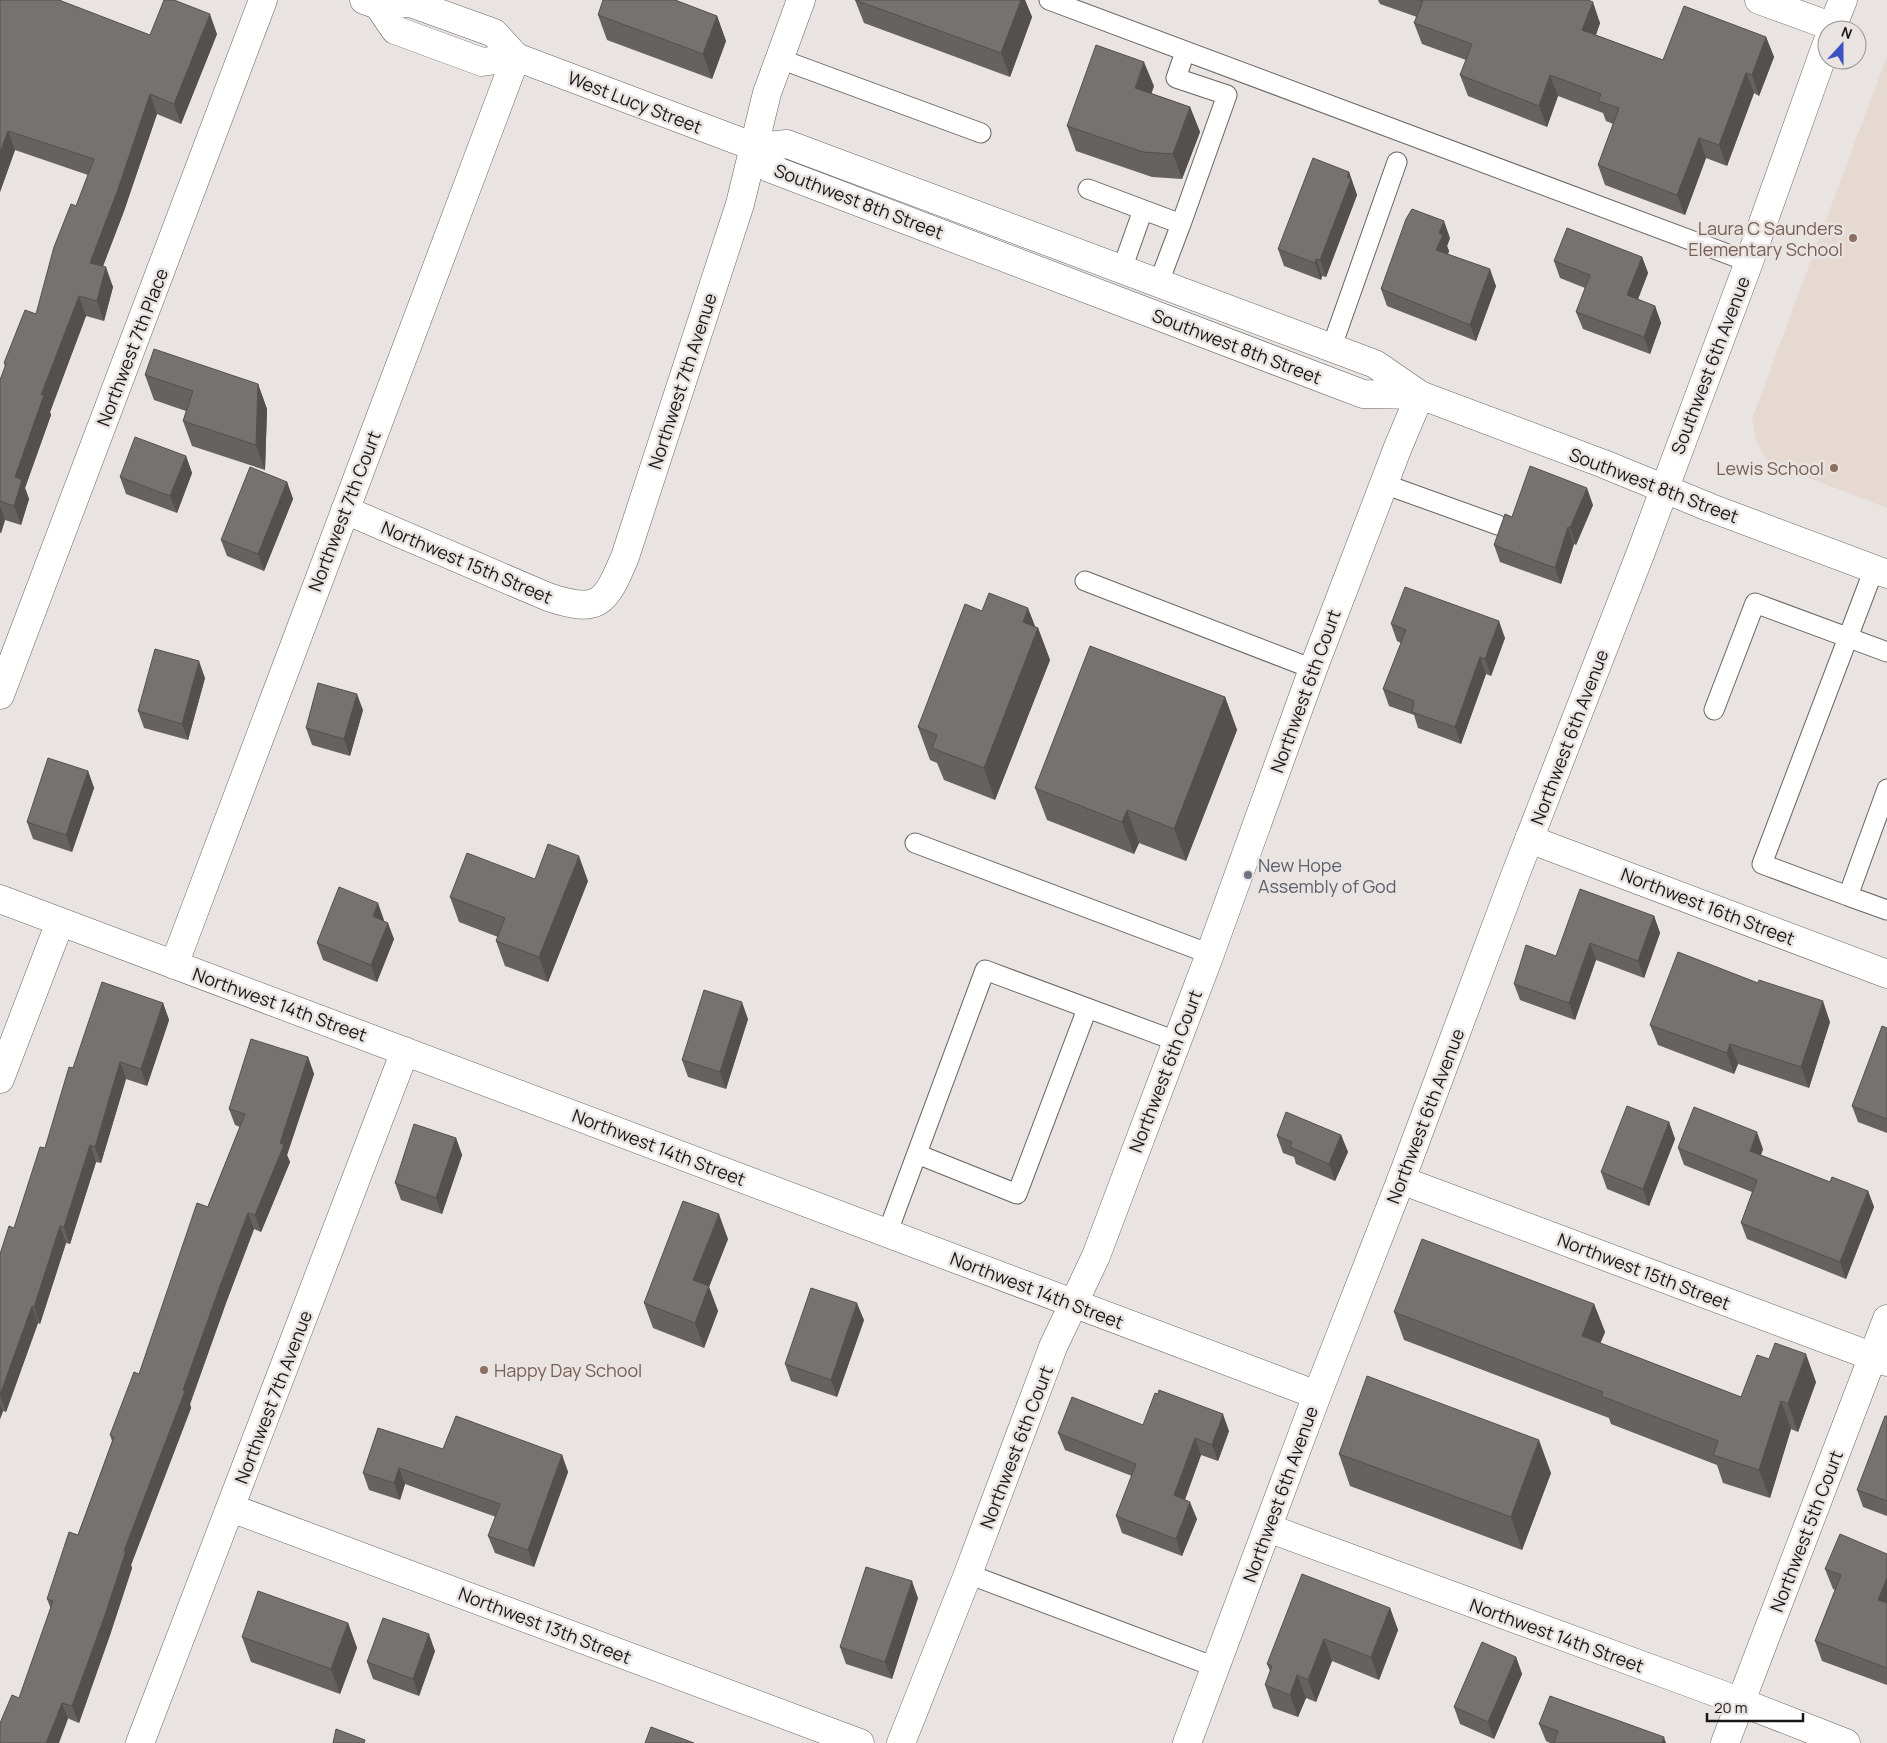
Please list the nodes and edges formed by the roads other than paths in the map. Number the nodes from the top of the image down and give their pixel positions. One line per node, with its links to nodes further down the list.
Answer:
1 (263, 0): 34 (street, Northwest 7th Place)
2 (801, 0): 11 (street, Northwest 7th Avenue)
3 (1049, 0): 9 (lane)
4 (1759, 0): 8 (street)
5 (1843, 0): 7 (street, Southwest 6th Avenue)
6 (371, 3): 10 (street, West Lucy Street)
7 (1835, 20)
8 (1817, 27)
9 (1185, 52): 18 (lane); 19 (lane)
10 (516, 57): 14 (street, West Lucy Street); 26 (street, Northwest 7th Court)
11 (780, 59): 13 (lane); 14 (street, Northwest 7th Avenue)
12 (1817, 70): 19 (street, Southwest 6th Avenue)
13 (981, 133)
14 (755, 147): 20 (street, Southwest 8th Street); 23 (street, Southwest 8th Street); 30 (street, Northwest 7th Avenue)
15 (1397, 162): 22 (lane)
16 (1088, 189): 17 (lane)
17 (1143, 210): 18 (lane); 20 (lane)
18 (1181, 224): 21 (lane)
19 (1749, 262): 25 (street, Southwest 6th Avenue)
20 (1122, 269): 21 (street, Southwest 8th Street)
21 (1159, 282): 22 (street, Southwest 8th Street)
22 (1332, 348): 23 (street, Southwest 8th Street)
23 (1420, 396): 24 (street, Northwest 6th Court); 25 (street, Southwest 8th Street)
24 (1384, 484): 27 (lane); 33 (street, Northwest 6th Court)
25 (1664, 488): 28 (street, Southwest 8th Street); 37 (street, Northwest 6th Avenue)
26 (345, 510): 30 (street, Northwest 15th Street); 44 (street, Northwest 7th Court)
27 (1498, 526)
28 (1880, 572): 31 (lane)
29 (1086, 581): 33 (lane)
30 (592, 605)
31 (1847, 637): 32 (lane); 35 (lane); 39 (lane)
32 (1887, 652)
33 (1313, 669): 43 (street, Northwest 6th Court)
34 (0, 695)
35 (1714, 710)
36 (1887, 789): 39 (lane)
37 (1529, 839): 45 (street, Northwest 16th Street); 51 (street, Northwest 6th Avenue)
38 (915, 843): 43 (lane)
39 (1848, 896): 41 (lane)
40 (0, 900): 42 (street, Northwest 14th Street)
41 (1887, 910)
42 (60, 922): 44 (street, Northwest 14th Street); 49 (street)
43 (1210, 954): 47 (street, Northwest 6th Court)
44 (174, 965): 48 (street, Northwest 14th Street)
45 (1887, 974)
46 (1087, 1009): 47 (lane); 50 (lane); 50 (lane)
47 (1176, 1041): 53 (street, Northwest 6th Court)
48 (405, 1051): 52 (street, Northwest 14th Street); 57 (street, Northwest 7th Avenue)
49 (0, 1079)
50 (917, 1154): 52 (lane)
51 (1401, 1180): 55 (street, Northwest 15th Street); 56 (street, Northwest 6th Avenue)
52 (887, 1234): 53 (street, Northwest 14th Street)
53 (1073, 1304): 56 (street, Northwest 14th Street); 59 (street, Northwest 6th Court)
54 (1887, 1319): 55 (street, Northwest 5th Court)
55 (1880, 1360): 61 (street, Northwest 5th Court)
56 (1317, 1395): 58 (street, Northwest 6th Avenue)
57 (231, 1508): 62 (street, Northwest 7th Avenue); 63 (street, Northwest 13th Street)
58 (1268, 1528): 60 (street, Northwest 6th Avenue); 61 (street, Northwest 14th Street)
59 (968, 1574): 60 (lane); 64 (street, Northwest 6th Court)
60 (1215, 1667): 65 (street, Northwest 6th Avenue)
61 (1741, 1702): 66 (street, Northwest 5th Court); 67 (street, Northwest 14th Street)
62 (140, 1743)
63 (860, 1743)
64 (901, 1743)
65 (1187, 1743)
66 (1726, 1743)
67 (1846, 1743)

